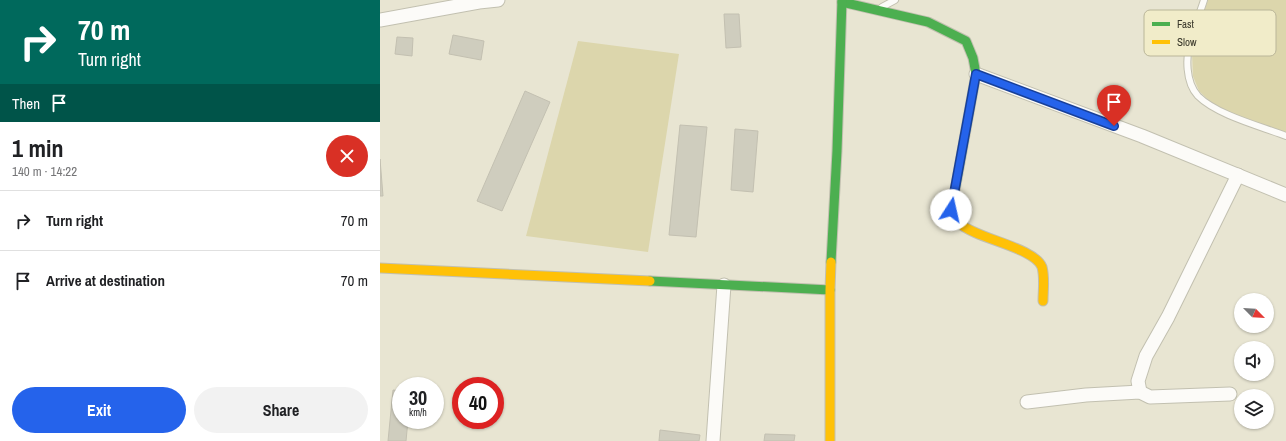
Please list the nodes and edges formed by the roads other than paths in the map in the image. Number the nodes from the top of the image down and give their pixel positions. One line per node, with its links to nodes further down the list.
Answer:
1 (498, 0): 7 (street)
2 (895, 0): 6 (lane)
3 (1204, 0): 5 (lane)
4 (842, 1): 6 (street); 15 (street)
5 (1200, 10)
6 (877, 11): 9 (street)
7 (380, 20)
8 (1189, 56): 10 (lane)
9 (976, 74): 11 (street); 16 (street)
10 (1286, 136)
11 (1238, 175): 12 (street); 17 (street)
12 (1286, 195)
13 (380, 268): 14 (street)
14 (724, 285): 15 (street); 20 (street)
15 (830, 290): 21 (street)
16 (1043, 301)
17 (1140, 392): 18 (street); 19 (street)
18 (1230, 394)
19 (1027, 402)
20 (713, 441)
21 (830, 441)

